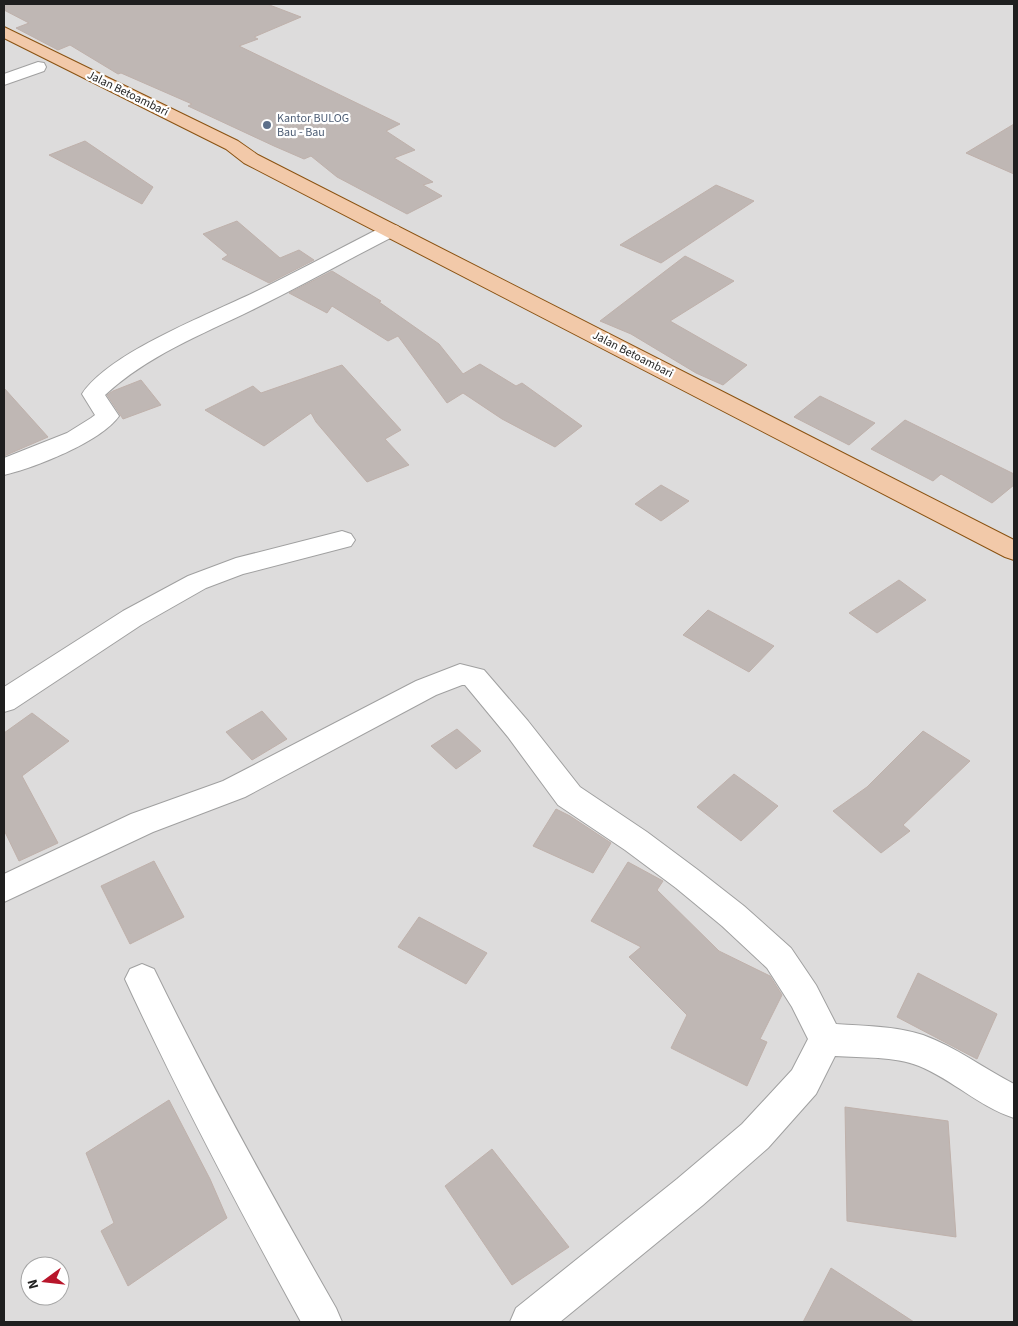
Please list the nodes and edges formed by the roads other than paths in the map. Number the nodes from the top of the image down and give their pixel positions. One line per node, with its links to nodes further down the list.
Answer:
1 (4, 32): 5 (main road, Jalan Betoambari)
2 (4, 48): 3 (main road, Jalan Betoambari)
3 (38, 67): 4 (street); 5 (main road, Jalan Betoambari)
4 (4, 80)
5 (251, 159): 6 (main road, Jalan Betoambari)
6 (391, 230): 7 (street); 9 (main road, Jalan Betoambari)
7 (4, 467)
8 (342, 540): 10 (street)
9 (1014, 551)
10 (4, 701)
11 (4, 889): 13 (street)
12 (142, 979): 15 (street)
13 (826, 1039): 14 (street); 16 (street)
14 (1014, 1101)
15 (322, 1322)
16 (530, 1322)

